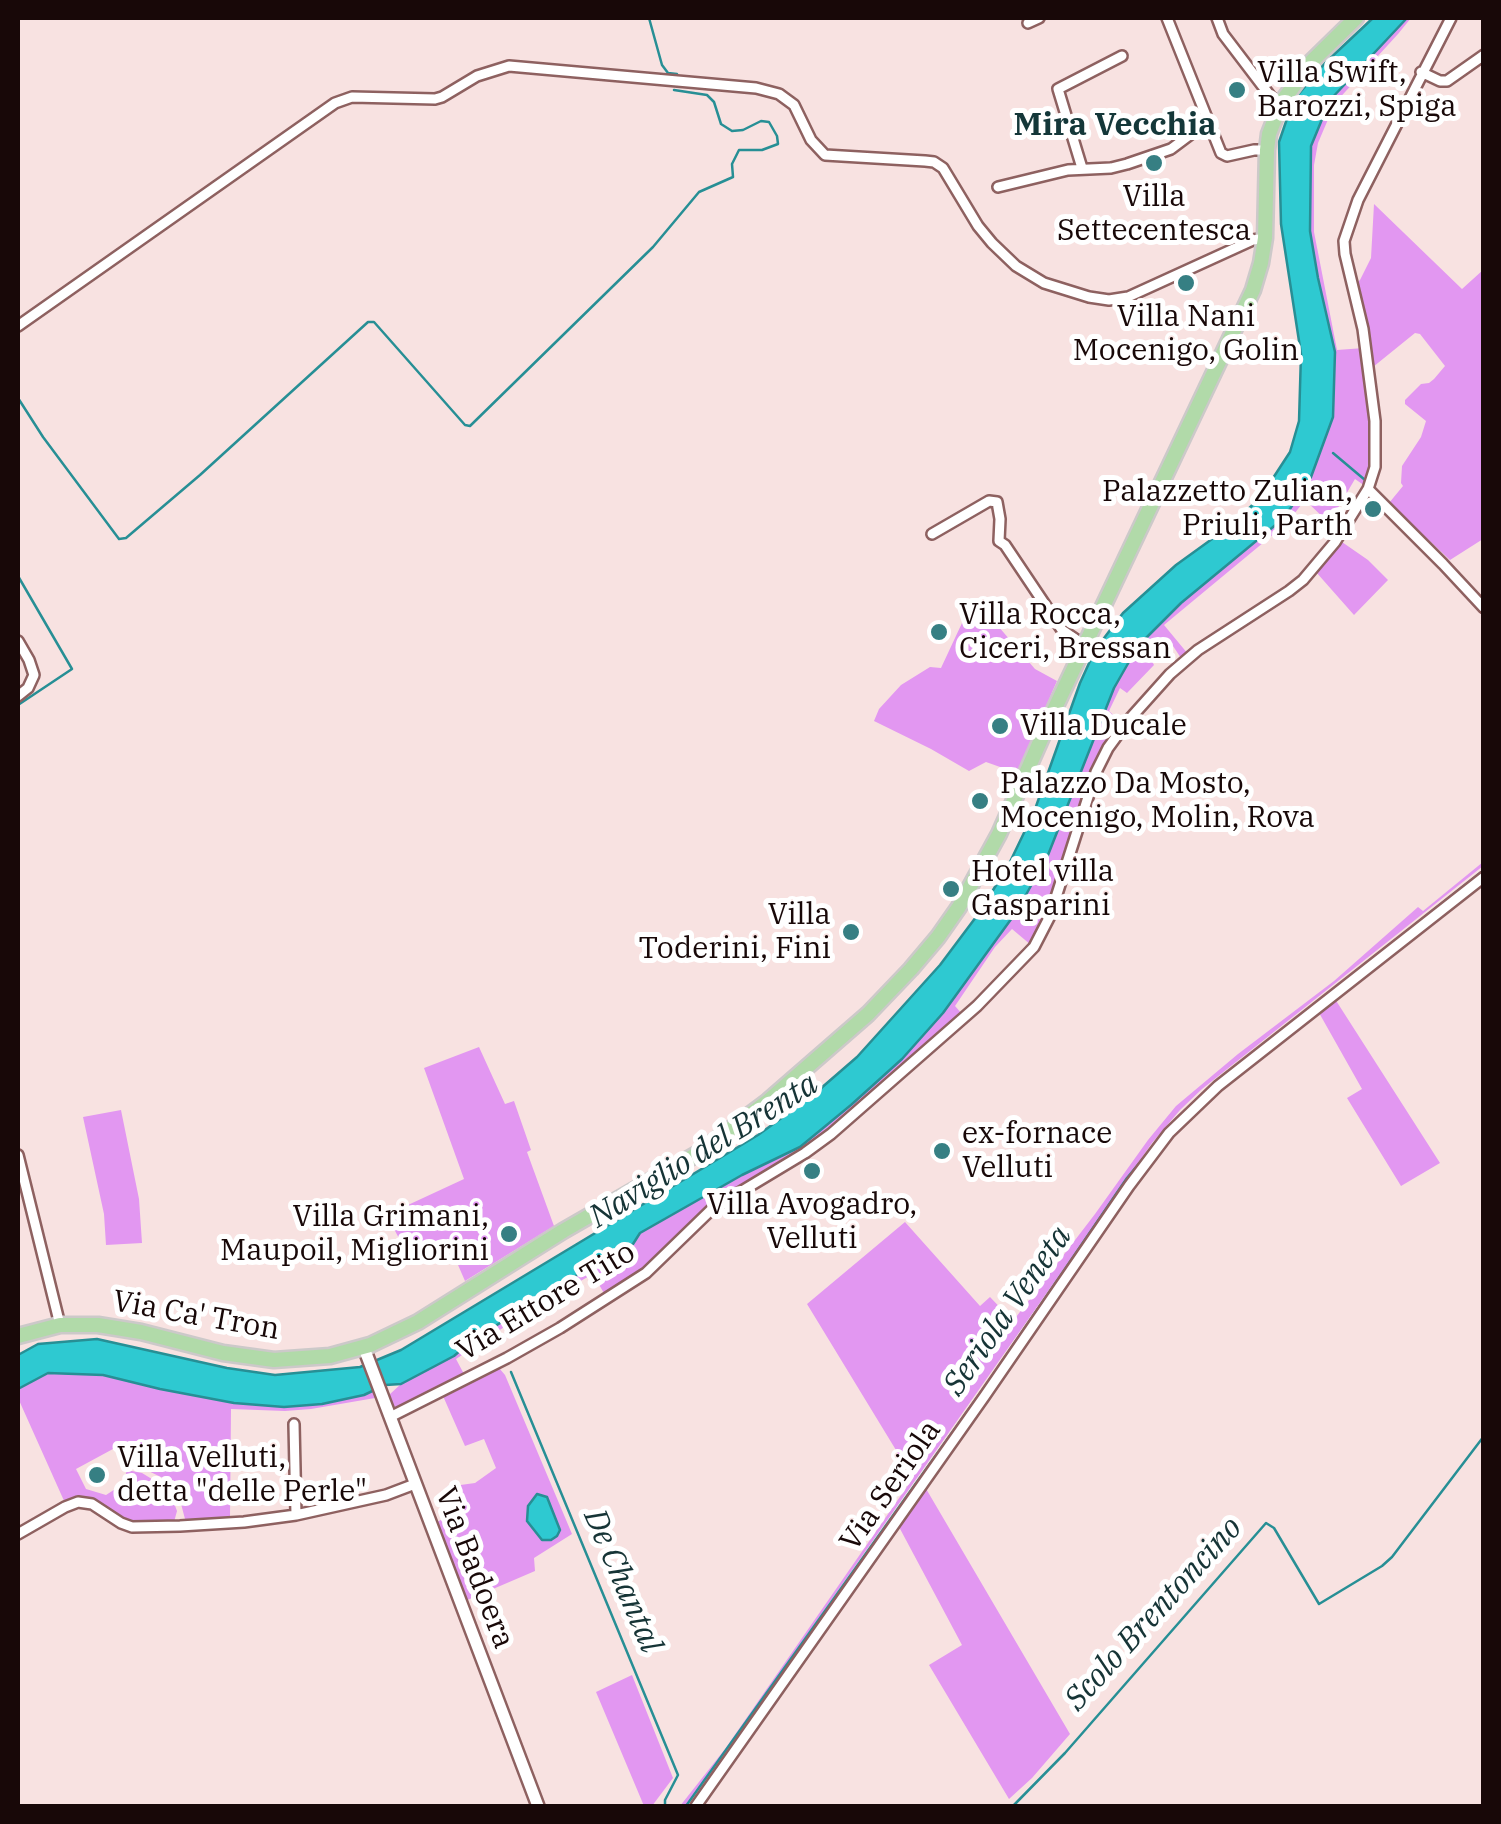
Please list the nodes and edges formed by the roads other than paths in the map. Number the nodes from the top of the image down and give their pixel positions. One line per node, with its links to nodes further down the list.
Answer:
1 (1039, 18): 6 (street)
2 (1167, 18): 11 (street)
3 (1217, 18): 10 (street)
4 (1356, 18): 10 (main road, Via Ca' Tron)
5 (1451, 18): 9 (street, Via Ettore Tito)
6 (1028, 23)
7 (1484, 55): 9 (street)
8 (1122, 56): 13 (street)
9 (1422, 72): 17 (street, Via Ettore Tito)
10 (1281, 103): 12 (main road, Via Ca' Tron)
11 (1207, 122): 12 (street); 13 (street)
12 (1267, 150): 15 (main road, Via Ca' Tron)
13 (1082, 168): 14 (street)
14 (998, 187)
15 (1265, 238): 16 (street); 21 (main road, Via Ca' Tron)
16 (18, 326)
17 (1368, 489): 19 (street); 28 (street, Via Ettore Tito)
18 (932, 534): 21 (street)
19 (1484, 608)
20 (18, 641): 22 (street)
21 (1084, 644): 27 (main road, Via Ca' Tron)
22 (18, 696)
23 (1484, 878): 34 (street, Via Seriola)
24 (18, 1154): 25 (street)
25 (60, 1326): 26 (main road, Via Ca' Tron); 27 (main road, Via Ca' Tron)
26 (18, 1336)
27 (367, 1355): 28 (main road, Via Badoera)
28 (390, 1417): 30 (main road, Via Badoera)
29 (294, 1424): 31 (street)
30 (415, 1484): 31 (street); 33 (main road, Via Badoera)
31 (296, 1515): 32 (street)
32 (18, 1534)
33 (538, 1806)
34 (696, 1806)

